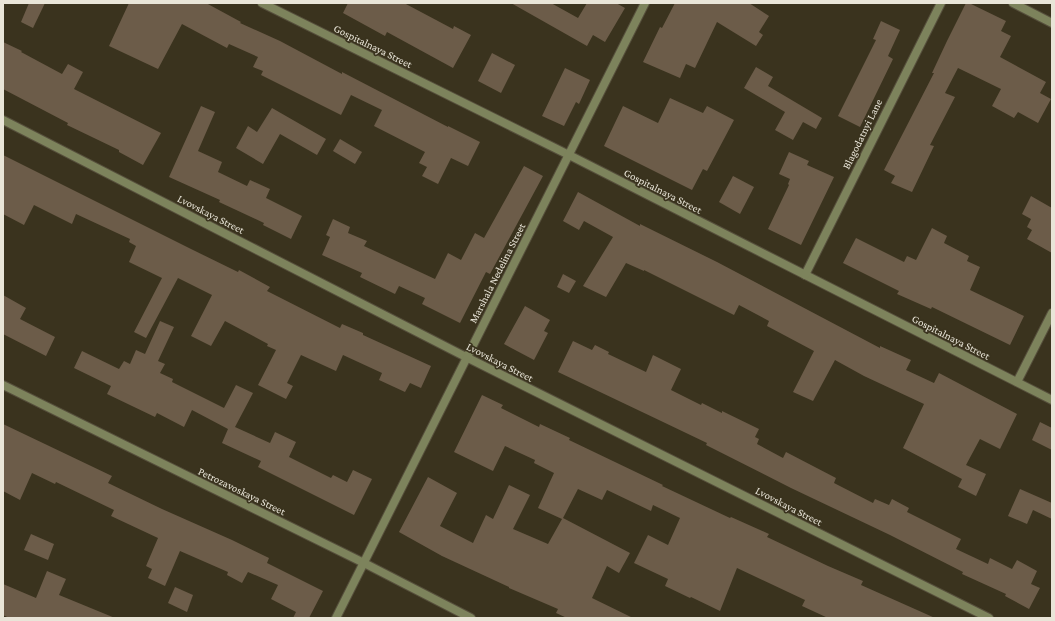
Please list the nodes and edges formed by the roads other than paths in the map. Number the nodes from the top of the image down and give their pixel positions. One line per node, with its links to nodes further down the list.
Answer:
1 (262, 3): 7 (street, Gospitalnaya Street)
2 (645, 3): 7 (street, Marshala Nedelina Street)
3 (941, 3): 8 (street, Blagodatnyi Lane)
4 (1013, 3): 5 (street)
5 (1052, 23)
6 (3, 120): 10 (street, Lvovskaya Street)
7 (569, 155): 8 (street, Gospitalnaya Street); 10 (street, Marshala Nedelina Street)
8 (804, 275): 11 (street, Gospitalnaya Street)
9 (1052, 313): 11 (street)
10 (466, 357): 14 (street, Marshala Nedelina Street); 17 (street, Lvovskaya Street)
11 (1017, 382): 13 (street, Gospitalnaya Street)
12 (3, 385): 14 (street, Petrozavoskaya Street)
13 (1052, 400)
14 (364, 563): 15 (street, Marshala Nedelina Street); 16 (street, Petrozavoskaya Street)
15 (336, 618)
16 (471, 618)
17 (989, 618)

